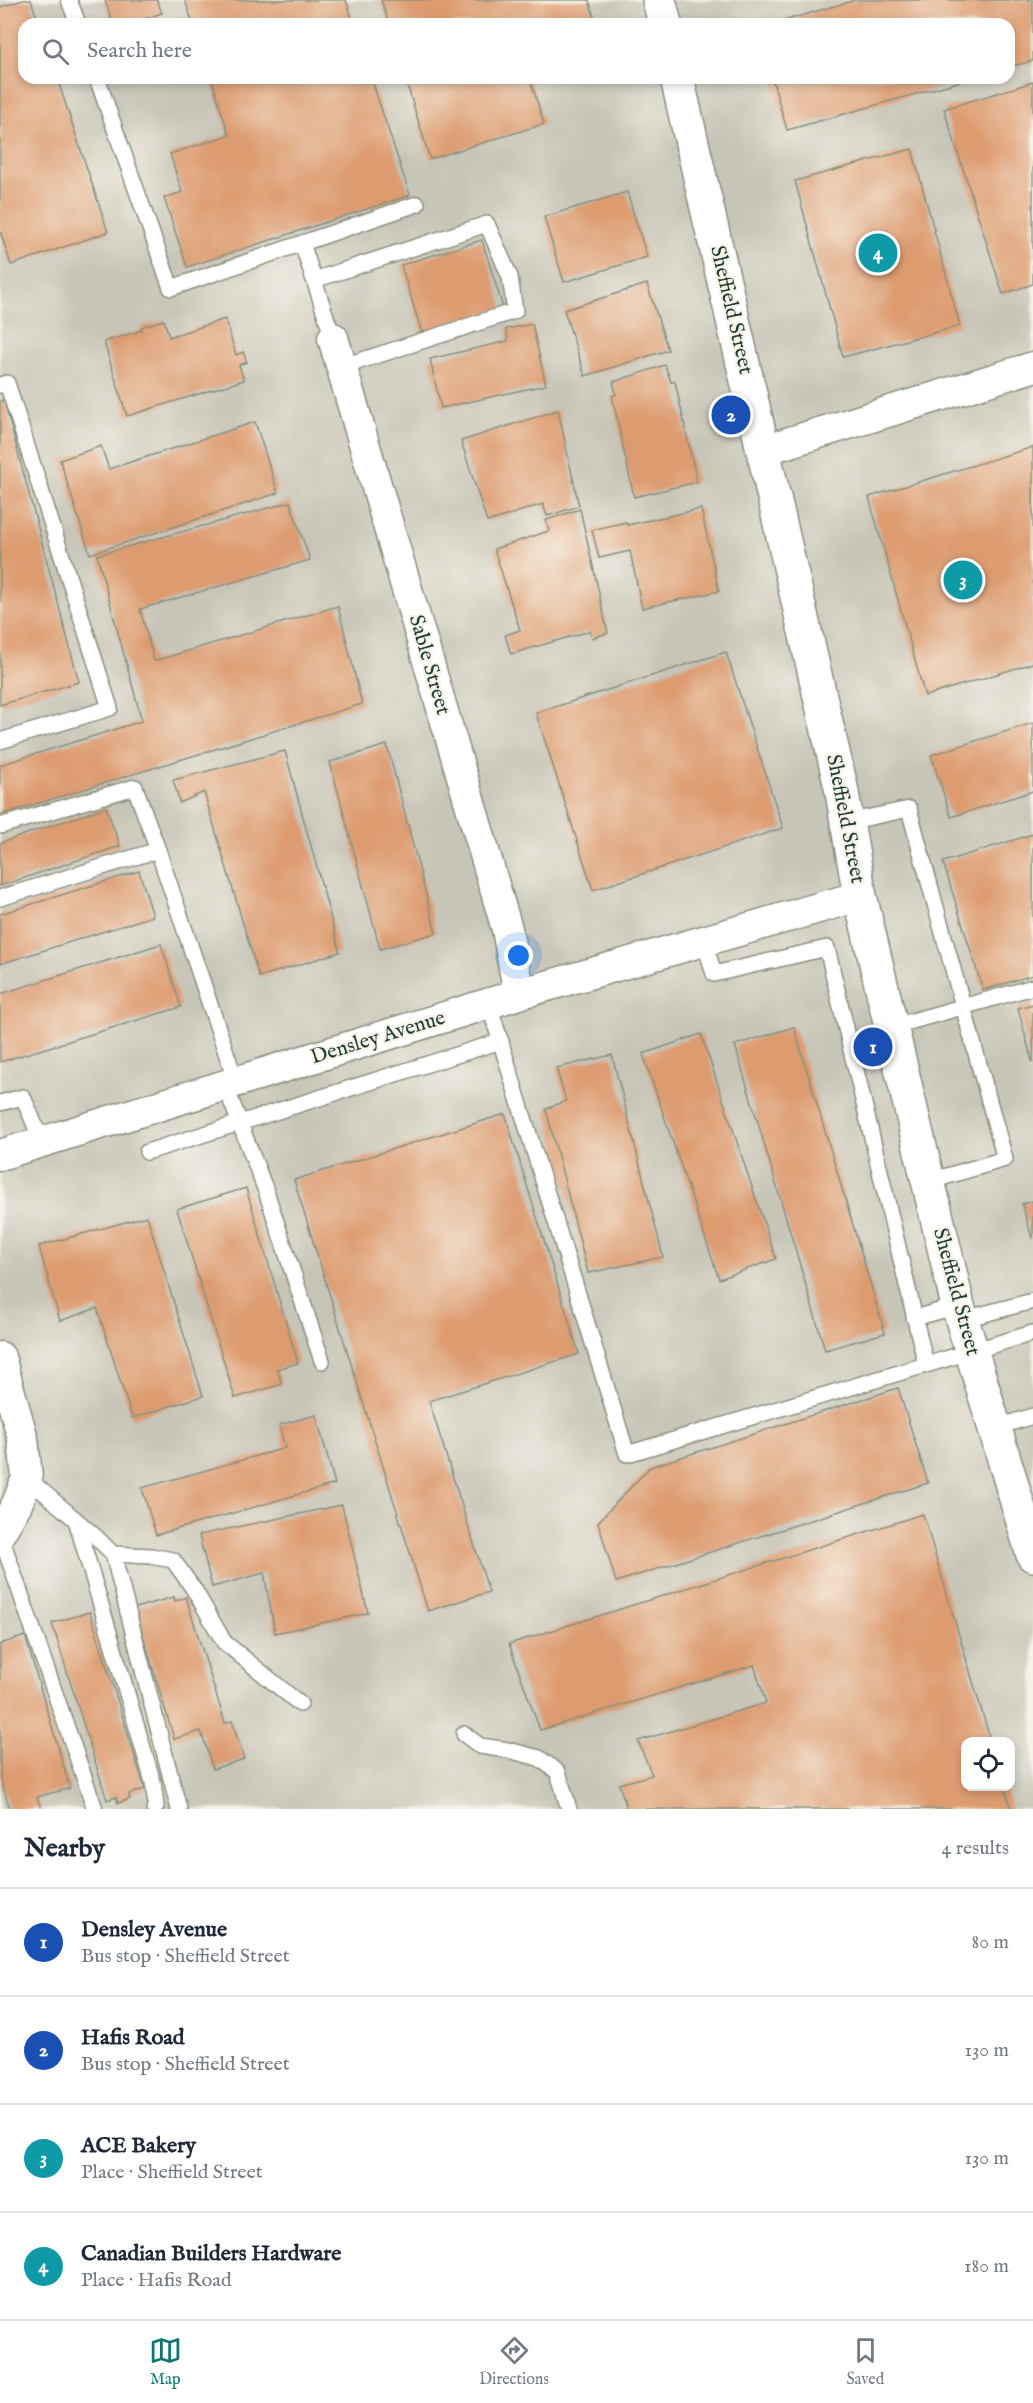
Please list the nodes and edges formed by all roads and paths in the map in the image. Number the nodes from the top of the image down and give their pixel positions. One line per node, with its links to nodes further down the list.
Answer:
1 (69, 0): 3 (lane)
2 (659, 0): 4 (street)
3 (76, 18)
4 (664, 18)
5 (99, 84): 8 (lane)
6 (678, 84): 14 (street, Sheffield Street)
7 (417, 204): 8 (lane)
8 (302, 243): 9 (lane)
9 (314, 280): 10 (lane); 11 (lane)
10 (333, 338): 11 (street, Sable Street)
11 (341, 367): 23 (street, Sable Street)
12 (1033, 367): 14 (street)
13 (0, 385): 15 (lane)
14 (764, 450): 16 (street, Sheffield Street)
15 (0, 741)
16 (847, 822): 19 (street, Sheffield Street); 25 (lane)
17 (0, 826): 18 (lane)
18 (158, 850): 20 (lane); 28 (lane)
19 (860, 896): 21 (street, Densley Avenue); 26 (street, Sheffield Street)
20 (0, 898)
21 (704, 941): 23 (street, Densley Avenue); 37 (lane)
22 (1033, 987): 25 (lane)
23 (519, 994): 24 (street, Densley Avenue)
24 (489, 1004): 27 (lane); 28 (street, Densley Avenue)
25 (963, 1008): 26 (lane); 34 (lane)
26 (891, 1027): 34 (street, Sheffield Street)
27 (501, 1041): 30 (lane); 42 (lane)
28 (231, 1083): 30 (lane); 31 (street, Densley Avenue)
29 (0, 1103): 31 (lane)
30 (240, 1123): 32 (lane); 41 (lane)
31 (42, 1142): 33 (street, Densley Avenue)
32 (147, 1152)
33 (0, 1155)
34 (927, 1182): 36 (street, Sheffield Street)
35 (1033, 1301): 36 (lane)
36 (959, 1313): 37 (lane); 39 (street, Sheffield Street)
37 (914, 1318): 42 (lane)
38 (1033, 1333): 39 (lane)
39 (971, 1352): 42 (lane); 44 (street, Sheffield Street)
40 (0, 1357): 45 (street)
41 (322, 1361)
42 (926, 1365)
43 (1033, 1416): 44 (lane)
44 (994, 1428): 49 (street, Sheffield Street)
45 (27, 1478): 46 (lane); 47 (street)
46 (76, 1520): 48 (lane); 53 (lane)
47 (0, 1533): 52 (lane)
48 (112, 1554): 50 (lane); 54 (lane)
49 (1033, 1555)
50 (300, 1704)
51 (464, 1734): 55 (lane)
52 (95, 1809)
53 (154, 1809)
54 (179, 1809)
55 (569, 1809)

